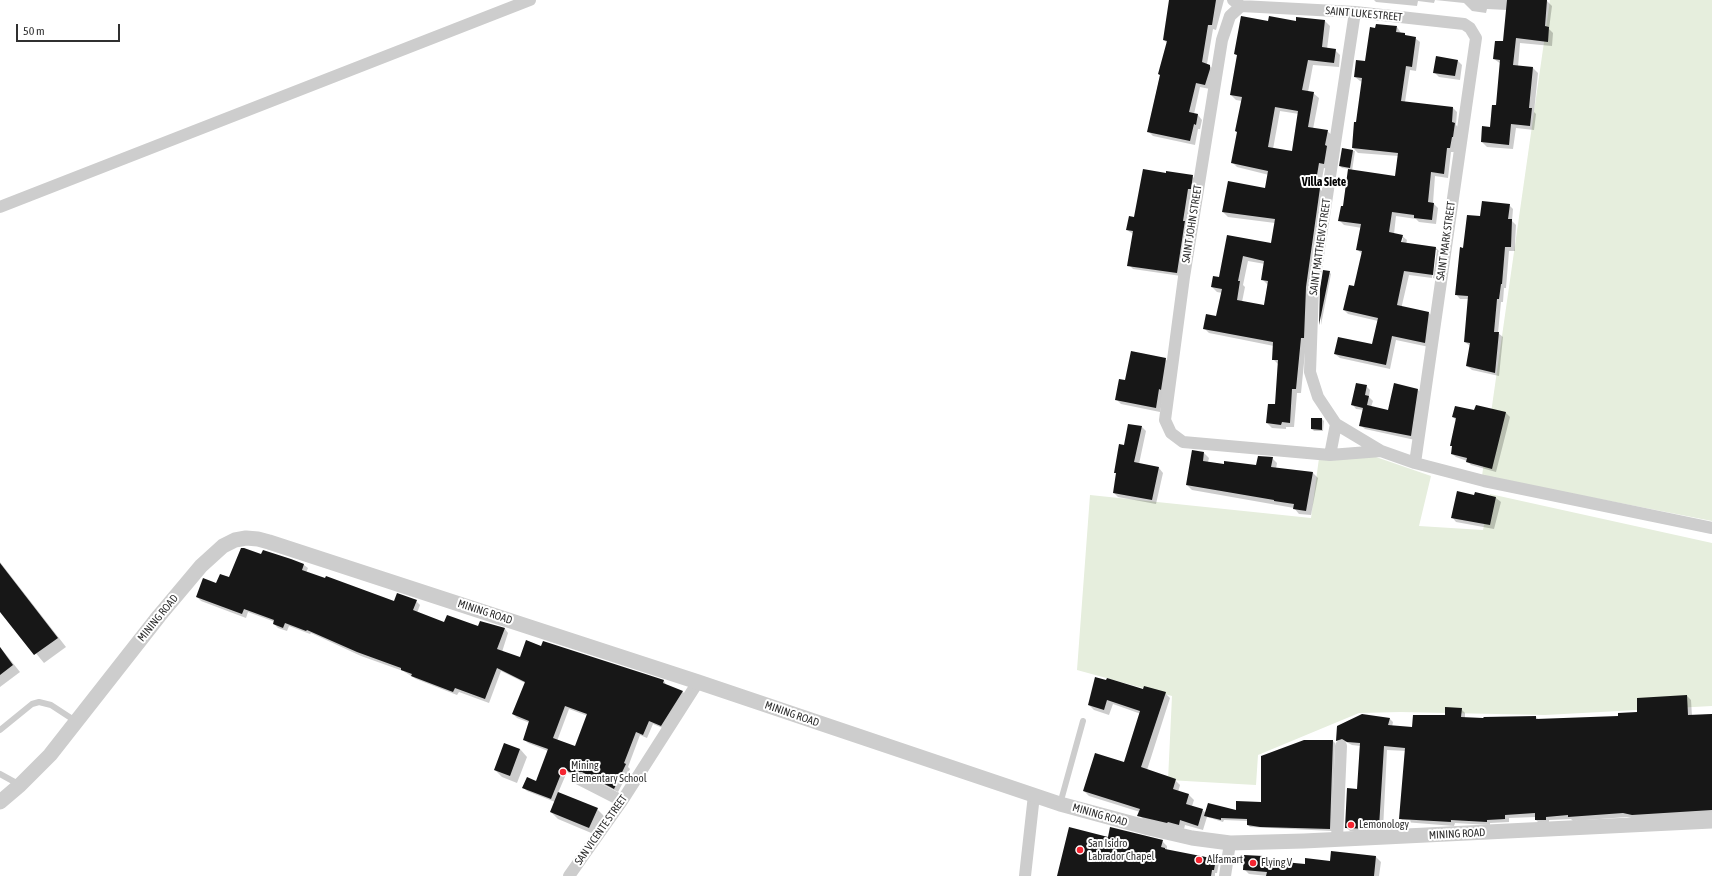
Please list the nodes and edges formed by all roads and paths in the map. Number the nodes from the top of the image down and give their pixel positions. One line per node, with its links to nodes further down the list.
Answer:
1 (530, 0): 5 (street)
2 (1237, 3): 3 (street, SAINT LUKE STREET); 8 (street, SAINT JOHN STREET)
3 (1355, 12): 4 (street, SAINT LUKE STREET); 6 (street, SAINT MATTHEW STREET)
4 (1464, 24): 9 (street, SAINT MARK STREET)
5 (0, 208)
6 (1336, 424): 7 (street, SAINT MATTHEW STREET); 8 (street)
7 (1381, 451): 8 (street); 9 (street)
8 (1330, 455)
9 (1415, 463): 10 (street)
10 (1712, 528)
11 (698, 682): 13 (street, MINING ROAD); 19 (street, MINING ROAD); 20 (street, SAN VICENTE STREET)
12 (1084, 721): 22 (lane)
13 (77, 722): 14 (lane); 18 (street, MINING ROAD)
14 (0, 730)
15 (1341, 746): 24 (street)
16 (0, 774): 18 (lane)
17 (579, 779): 20 (street)
18 (20, 785): 21 (street, MINING ROAD)
19 (1034, 795): 22 (street, MINING ROAD); 27 (street)
20 (622, 801): 26 (street, SAN VICENTE STREET)
21 (0, 802)
22 (1060, 804): 25 (street, MINING ROAD)
23 (1712, 821): 24 (street, MINING ROAD)
24 (1337, 839): 25 (street, MINING ROAD)
25 (1230, 843): 28 (street)
26 (569, 876)
27 (1025, 876)
28 (1225, 876)

